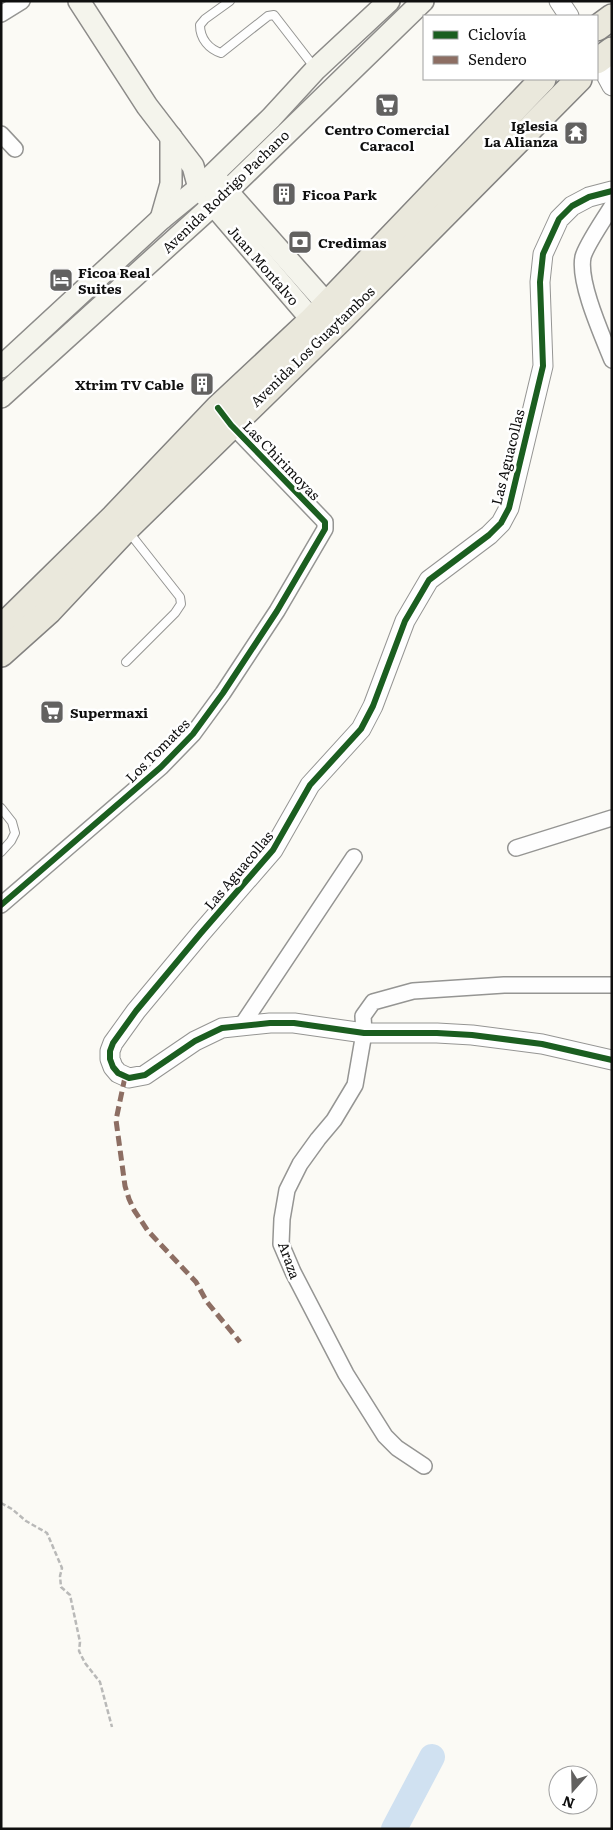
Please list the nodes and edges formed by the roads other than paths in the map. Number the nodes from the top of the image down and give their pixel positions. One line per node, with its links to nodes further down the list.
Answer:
1 (22, 1): 7 (street)
2 (79, 1): 17 (main road, Juan Montalvo)
3 (230, 1): 12 (lane)
4 (389, 1): 12 (main road, Avenida Rodrigo Pachano)
5 (422, 1): 21 (main road, Avenida Rodrigo Pachano)
6 (559, 1): 8 (street)
7 (1, 14)
8 (568, 15)
9 (612, 17): 10 (main road)
10 (598, 27)
11 (601, 57): 15 (street)
12 (316, 69): 19 (main road, Avenida Rodrigo Pachano)
13 (542, 80): 24 (main road, Avenida Los Guaytambos)
14 (578, 80): 24 (main road, Avenida Los Guaytambos)
15 (612, 86)
16 (1, 134): 18 (street)
17 (171, 137): 19 (main road, Juan Montalvo); 23 (main road)
18 (15, 150)
19 (201, 176): 21 (main road, Juan Montalvo); 23 (main road, Avenida Rodrigo Pachano)
20 (612, 191): 40 (street, Las Aguacollas)
21 (220, 198): 24 (main road, Juan Montalvo); 27 (main road, Avenida Rodrigo Pachano)
22 (612, 206): 25 (street)
23 (161, 219): 26 (main road, Avenida Rodrigo Pachano)
24 (327, 319): 28 (main road, Avenida Los Guaytambos)
25 (612, 360)
26 (1, 367)
27 (1, 397)
28 (224, 417): 29 (main road, Avenida Los Guaytambos); 30 (street, Las Chirimoyas)
29 (120, 523): 31 (main road, Avenida Los Guaytambos); 32 (lane)
30 (325, 528): 38 (street, Los Tomates)
31 (3, 644)
32 (126, 662)
33 (1, 808): 36 (lane)
34 (612, 818): 35 (street)
35 (516, 848)
36 (1, 852)
37 (354, 857): 40 (street)
38 (1, 906)
39 (608, 982): 41 (street, Araza)
40 (242, 1026): 41 (street, Las Aguacollas)
41 (364, 1033): 42 (street, Las Aguacollas); 43 (street, Araza)
42 (612, 1060)
43 (424, 1466)

